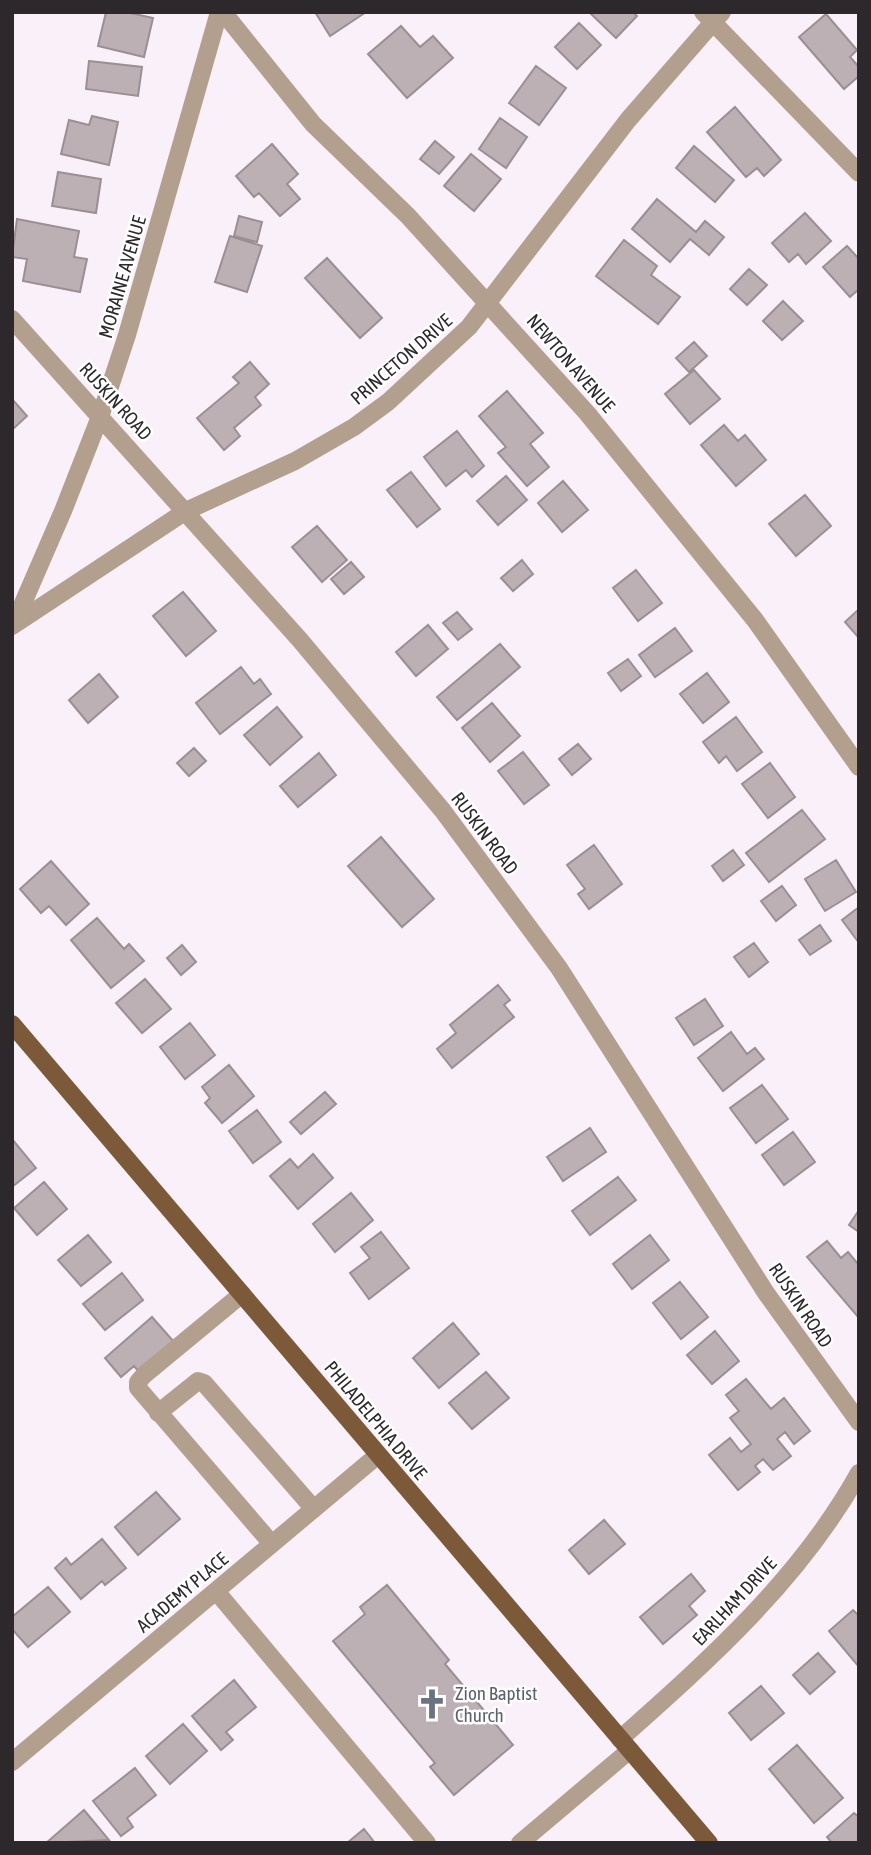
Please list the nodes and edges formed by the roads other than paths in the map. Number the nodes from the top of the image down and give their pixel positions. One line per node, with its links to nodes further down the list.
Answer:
1 (221, 12): 4 (street, NEWTON AVENUE); 6 (street, MORAINE AVENUE)
2 (713, 16): 3 (street); 4 (street, PRINCETON DRIVE)
3 (859, 173)
4 (488, 302): 7 (street, PRINCETON DRIVE); 9 (street, NEWTON AVENUE)
5 (12, 319): 6 (street, RUSKIN ROAD)
6 (100, 414): 7 (street, RUSKIN ROAD); 8 (street, MORAINE AVENUE)
7 (186, 511): 8 (street, PRINCETON DRIVE); 13 (street, RUSKIN ROAD)
8 (13, 625)
9 (859, 767)
10 (12, 1024): 11 (main road, PHILADELPHIA DRIVE)
11 (242, 1294): 12 (street); 14 (main road, PHILADELPHIA DRIVE)
12 (158, 1413): 16 (street); 17 (street)
13 (859, 1422)
14 (379, 1455): 16 (street, ACADEMY PLACE); 19 (main road, PHILADELPHIA DRIVE)
15 (859, 1473): 19 (street, EARLHAM DRIVE)
16 (314, 1509): 17 (street, ACADEMY PLACE)
17 (272, 1544): 18 (street, ACADEMY PLACE)
18 (216, 1591): 20 (street, ACADEMY PLACE); 21 (street)
19 (625, 1744): 22 (street, EARLHAM DRIVE); 23 (main road, PHILADELPHIA DRIVE)
20 (12, 1762)
21 (427, 1843)
22 (520, 1843)
23 (709, 1843)

